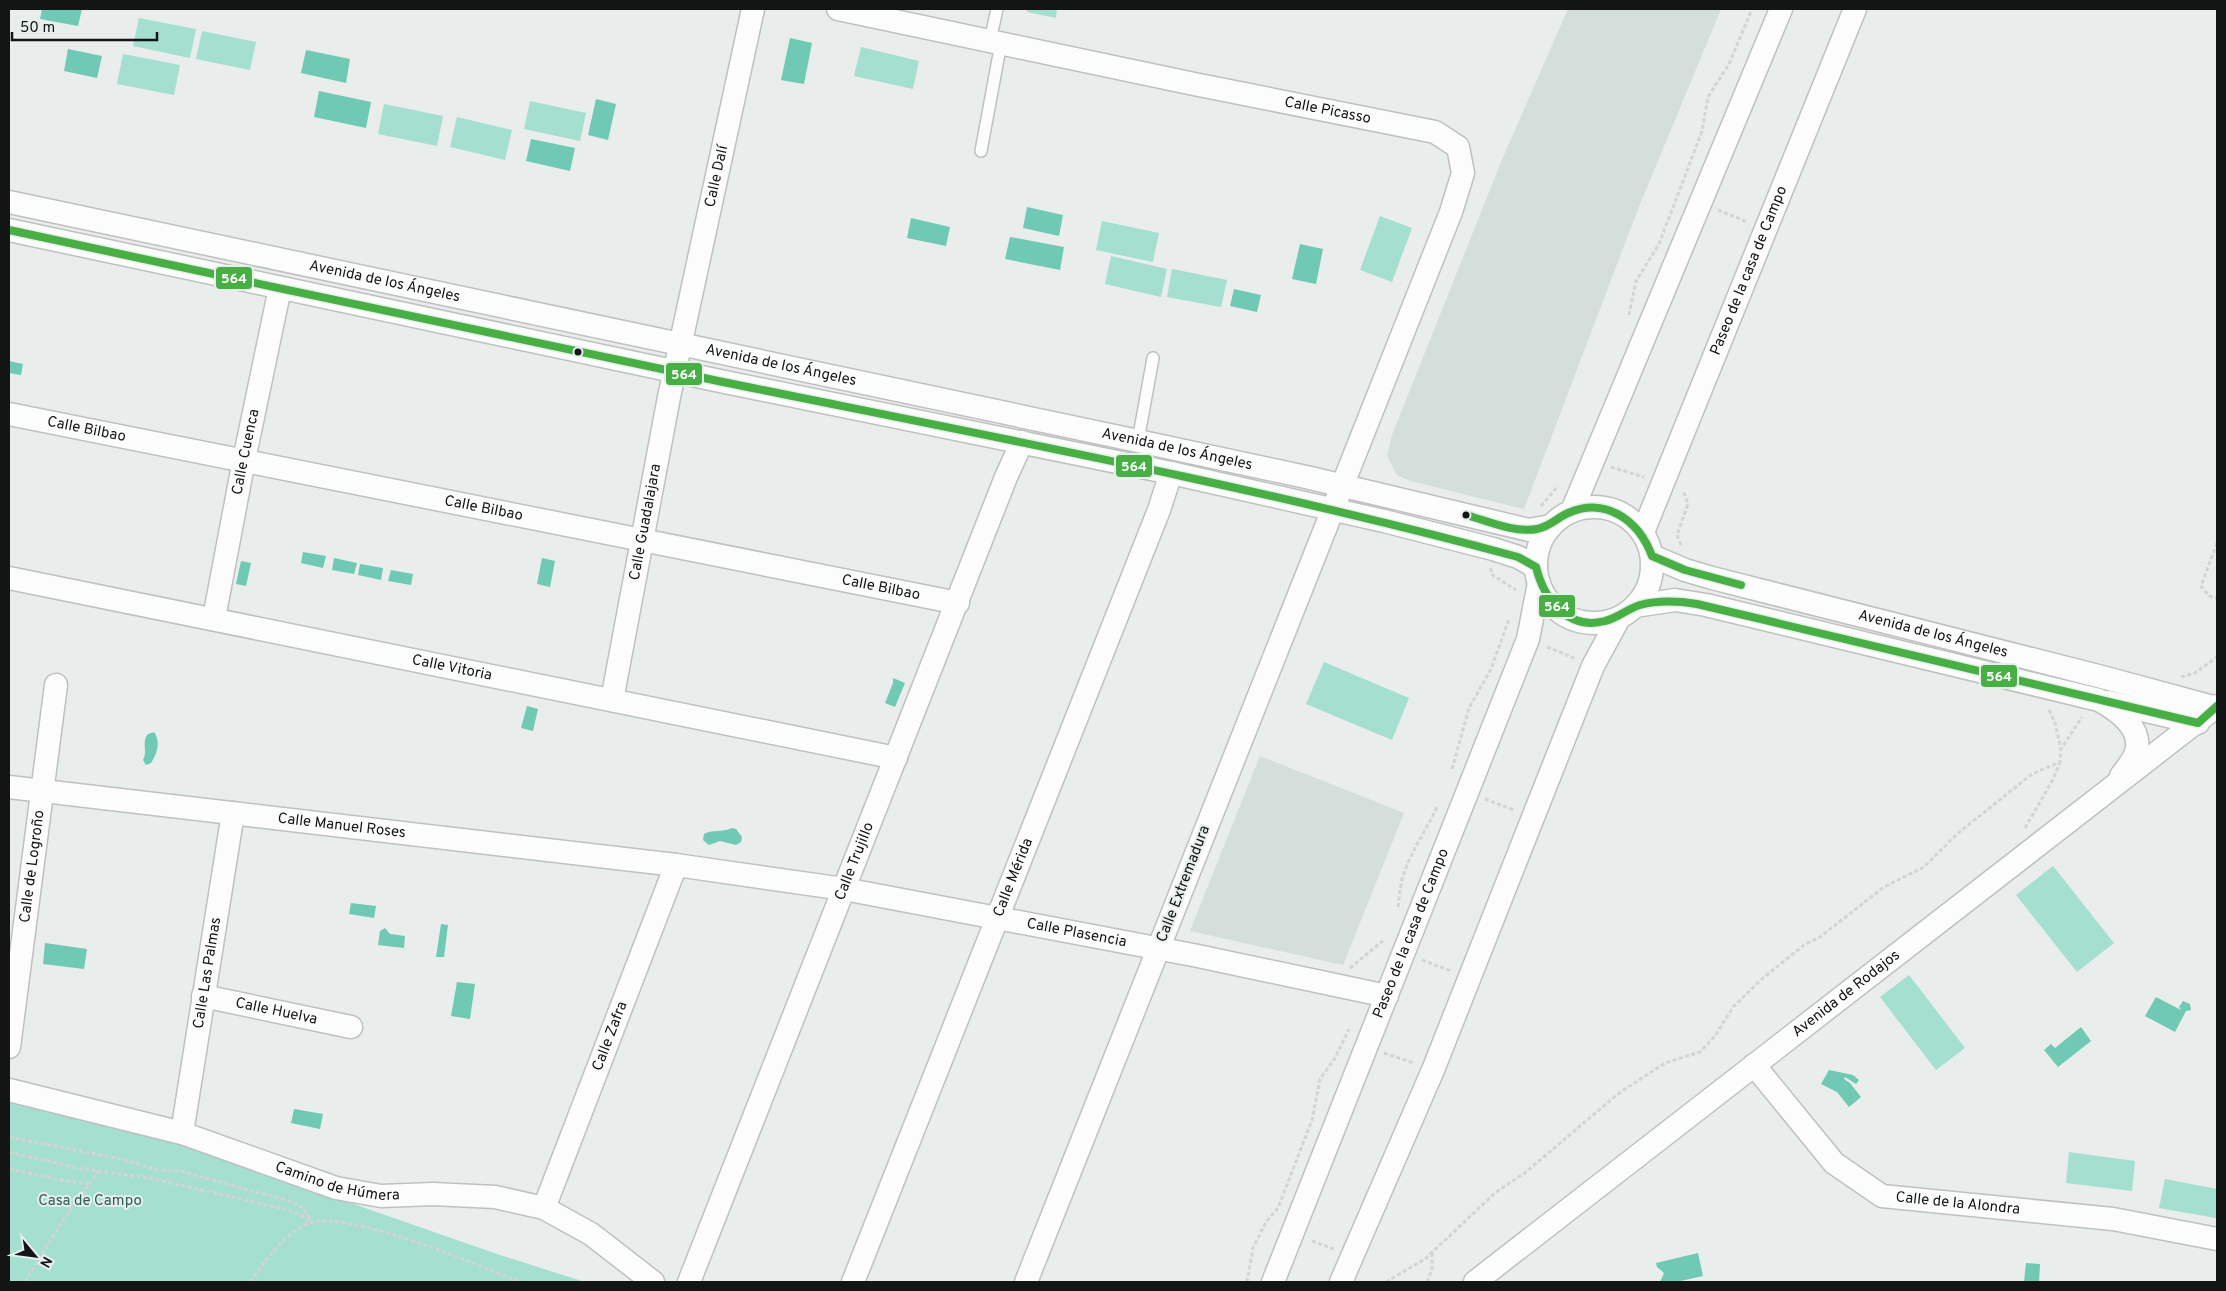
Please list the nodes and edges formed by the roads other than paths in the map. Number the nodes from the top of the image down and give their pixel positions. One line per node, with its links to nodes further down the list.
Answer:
1 (754, 9): 11 (street, Calle Dalí)
2 (838, 9): 6 (street, Calle Picasso)
3 (997, 9): 6 (lane)
4 (1781, 9): 21 (street)
5 (1855, 9): 23 (street, Paseo de la casa de Campo)
6 (996, 42): 7 (lane); 19 (street, Calle Picasso)
7 (981, 151)
8 (9, 202): 11 (street, Avenida de los Ángeles)
9 (9, 230): 10 (street, Avenida de los Ángeles)
10 (280, 288): 13 (street, Avenida de los Ángeles); 17 (street, Calle Cuenca)
11 (681, 345): 13 (street, Calle Guadalajara); 15 (street, Avenida de los Ángeles)
12 (1153, 358): 15 (lane)
13 (675, 371): 16 (street, Avenida de los Ángeles); 24 (street, Calle Guadalajara)
14 (9, 414): 17 (street, Calle Bilbao)
15 (1138, 441): 19 (street, Avenida de los Ángeles)
16 (1022, 442): 18 (street, Avenida de los Ángeles); 28 (street, Calle Trujillo)
17 (244, 460): 24 (street, Calle Bilbao); 30 (street, Calle Cuenca)
18 (1171, 473): 20 (street, Avenida de los Ángeles); 43 (street, Calle Mérida)
19 (1342, 486): 20 (street, Calle Extremadura); 22 (street, Avenida de los Ángeles)
20 (1332, 509): 26 (street, Avenida de los Ángeles); 44 (street, Calle Extremadura)
21 (1572, 511): 22 (street); 23 (street)
22 (1543, 520): 26 (street)
23 (1643, 532): 25 (street)
24 (642, 541): 28 (street, Calle Bilbao); 32 (street, Calle Guadalajara)
25 (1652, 556): 29 (street); 34 (street, Avenida de los Ángeles)
26 (1538, 575): 29 (street); 46 (street, Paseo de la casa de Campo)
27 (9, 578): 30 (street, Calle Vitoria)
28 (958, 603): 36 (street, Calle Trujillo)
29 (1627, 612): 33 (street, Avenida de los Ángeles); 59 (street)
30 (214, 618): 32 (street, Calle Vitoria)
31 (56, 685): 39 (street, Calle de Logroño)
32 (612, 700): 36 (street, Calle Vitoria)
33 (2099, 700): 35 (street); 37 (street, Avenida de los Ángeles)
34 (2217, 707): 35 (street, Avenida de Rodajos)
35 (2198, 723): 37 (street, Avenida de Rodajos)
36 (896, 758): 42 (street, Calle Trujillo)
37 (2115, 785): 49 (street, Avenida de Rodajos)
38 (9, 786): 39 (street, Calle Manuel Roses)
39 (44, 790): 40 (street, Calle Manuel Roses); 48 (street, Calle de Logroño)
40 (233, 813): 41 (street, Calle Manuel Roses); 45 (street, Calle Las Palmas)
41 (676, 865): 42 (street, Calle Plasencia); 52 (street, Calle Zafra)
42 (844, 889): 43 (street, Calle Plasencia); 55 (street, Calle Trujillo)
43 (998, 919): 44 (street, Calle Plasencia); 56 (street, Calle Mérida)
44 (1158, 950): 46 (street, Calle Plasencia); 57 (street, Calle Extremadura)
45 (203, 996): 47 (street, Calle Huelva); 51 (street, Calle Las Palmas)
46 (1387, 996): 58 (street, Paseo de la casa de Campo)
47 (350, 1027)
48 (9, 1047)
49 (1754, 1064): 53 (street, Calle de la Alondra); 60 (street, Avenida de Rodajos)
50 (9, 1090): 51 (street, Camino de Húmera)
51 (182, 1133): 52 (street, Camino de Húmera)
52 (544, 1208): 54 (street, Camino de Húmera)
53 (2217, 1239)
54 (653, 1282)
55 (688, 1282)
56 (853, 1282)
57 (1026, 1282)
58 (1273, 1282)
59 (1341, 1282)
60 (1475, 1282)

